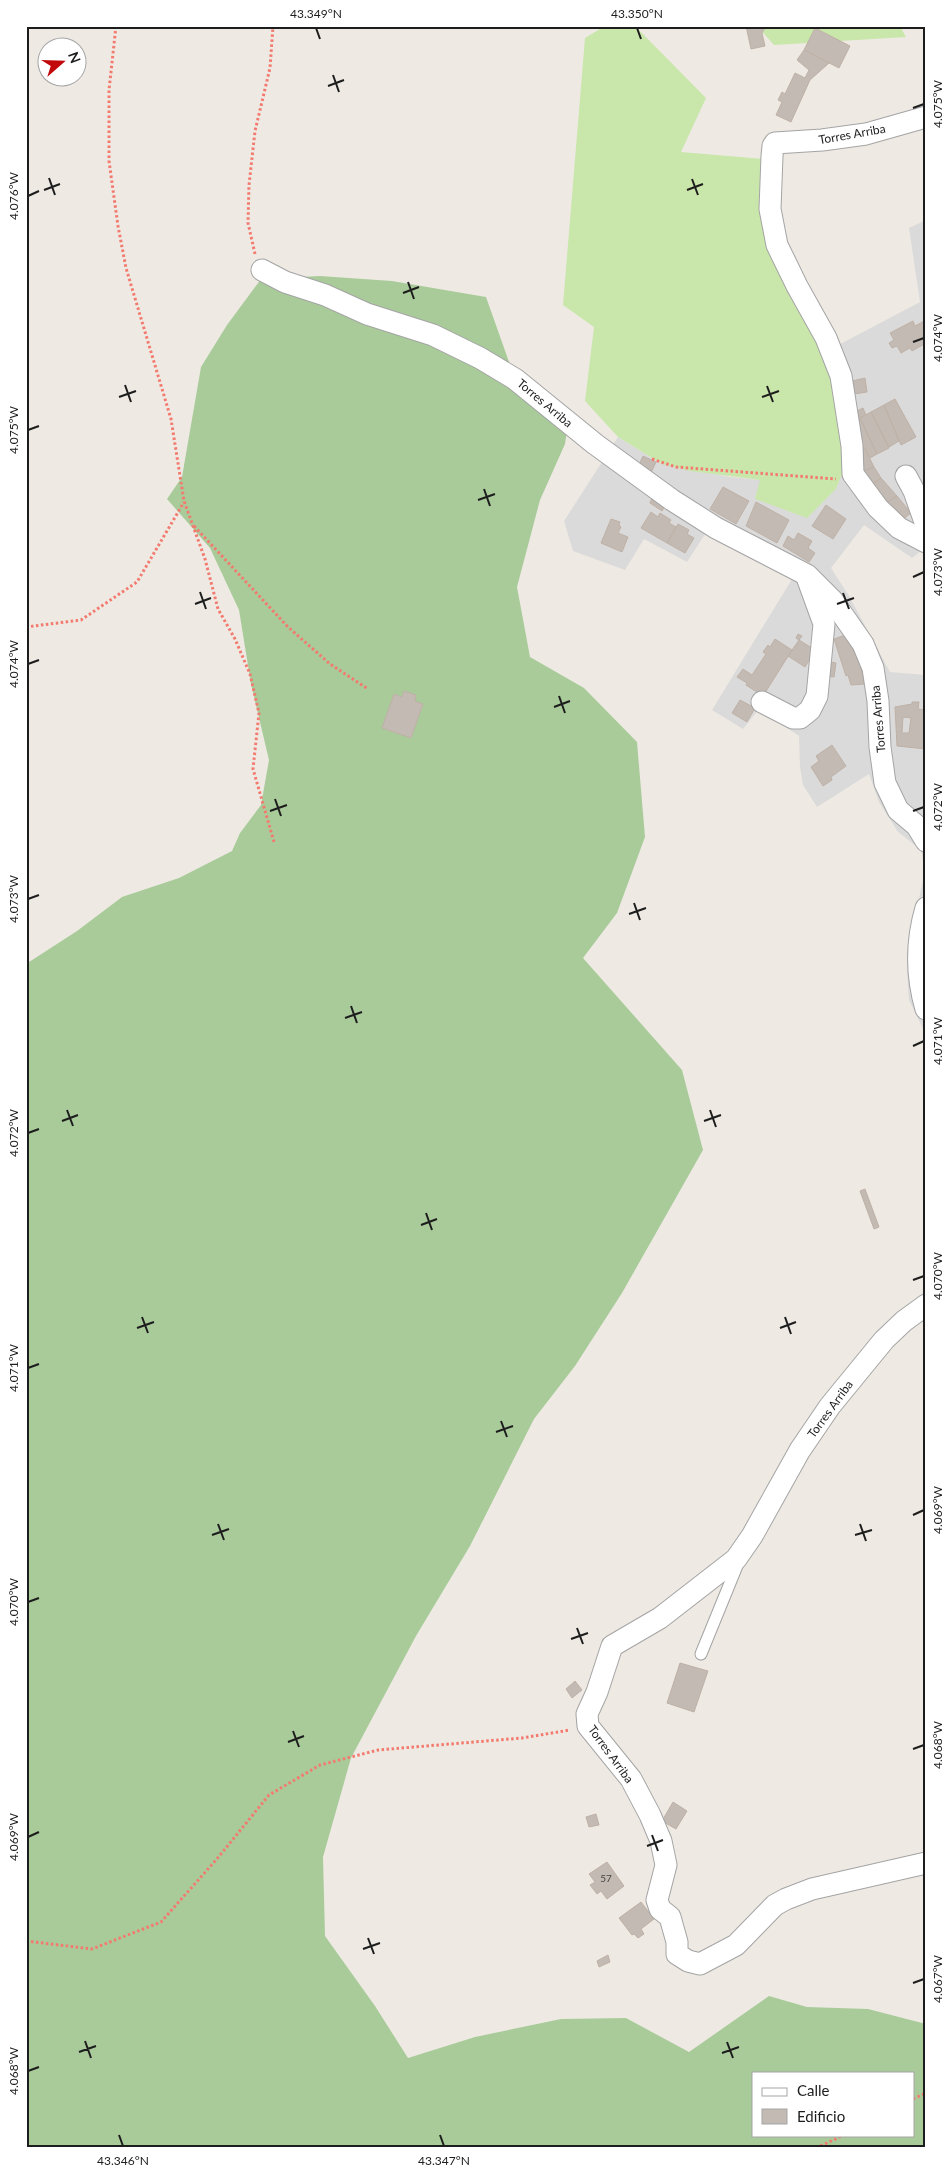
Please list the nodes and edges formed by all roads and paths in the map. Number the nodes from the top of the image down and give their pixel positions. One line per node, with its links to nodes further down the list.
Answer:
1 (116, 26): 8 (path)
2 (273, 26): 4 (path)
3 (926, 117): 7 (street, Torres Arriba)
4 (262, 270): 11 (street, Torres Arriba)
5 (647, 457): 7 (path)
6 (906, 476): 10 (street, Torres Arriba)
7 (858, 481): 10 (street, Torres Arriba)
8 (184, 501): 9 (path); 12 (path)
9 (193, 525): 13 (path); 16 (path)
10 (925, 536)
11 (807, 575): 14 (street); 15 (street, Torres Arriba)
12 (26, 627)
13 (368, 689)
14 (762, 702)
15 (926, 841)
16 (274, 842)
17 (926, 908): 18 (street)
18 (925, 1001)
19 (926, 1306): 20 (street, Torres Arriba)
20 (743, 1549): 21 (lane); 22 (street, Torres Arriba)
21 (701, 1654)
22 (588, 1726): 23 (street, Torres Arriba); 24 (path)
23 (926, 1864)
24 (26, 1941)
25 (926, 2093): 26 (path)
26 (914, 2099)
27 (842, 2136): 28 (path)
28 (816, 2148)

